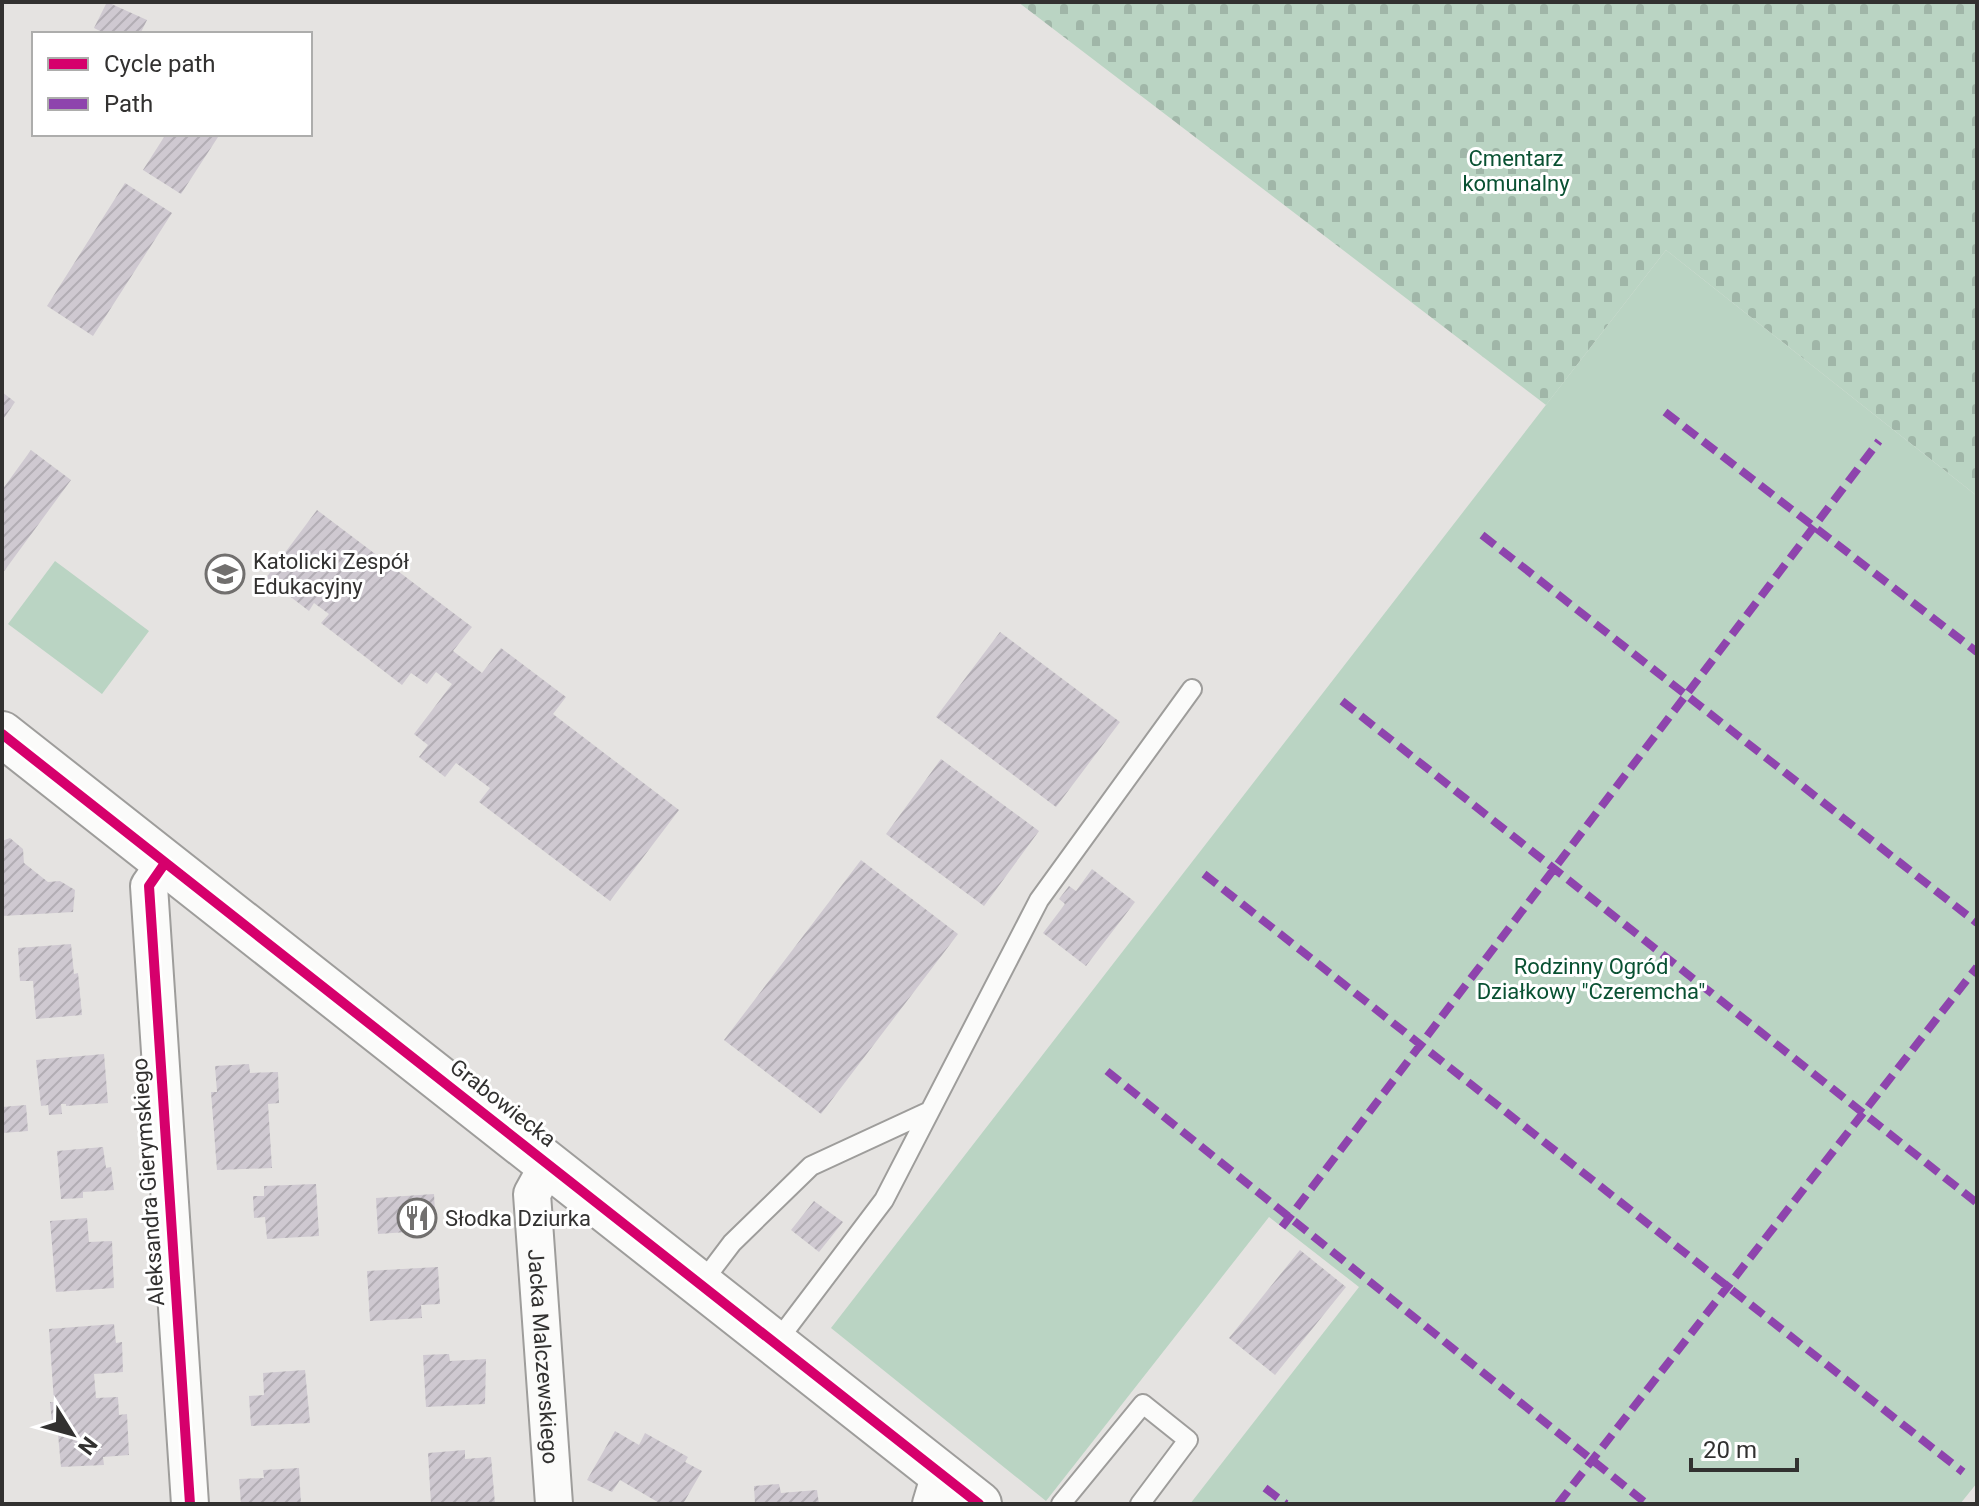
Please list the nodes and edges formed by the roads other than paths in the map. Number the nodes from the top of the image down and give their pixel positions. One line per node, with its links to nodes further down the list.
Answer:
1 (1192, 689): 4 (lane)
2 (2, 734): 3 (street, Grabowiecka)
3 (165, 863): 5 (street, Grabowiecka); 9 (street, Aleksandra Gierymskiego)
4 (930, 1111): 6 (lane); 7 (lane)
5 (548, 1165): 6 (street, Grabowiecka); 10 (street, Jacka Malczewskiego)
6 (701, 1285): 7 (street, Grabowiecka)
7 (775, 1344): 8 (street, Grabowiecka)
8 (936, 1489): 11 (street, Grabowiecka)
9 (190, 1504)
10 (554, 1504)
11 (979, 1504)
12 (1061, 1504): 13 (lane)
13 (1140, 1504)

